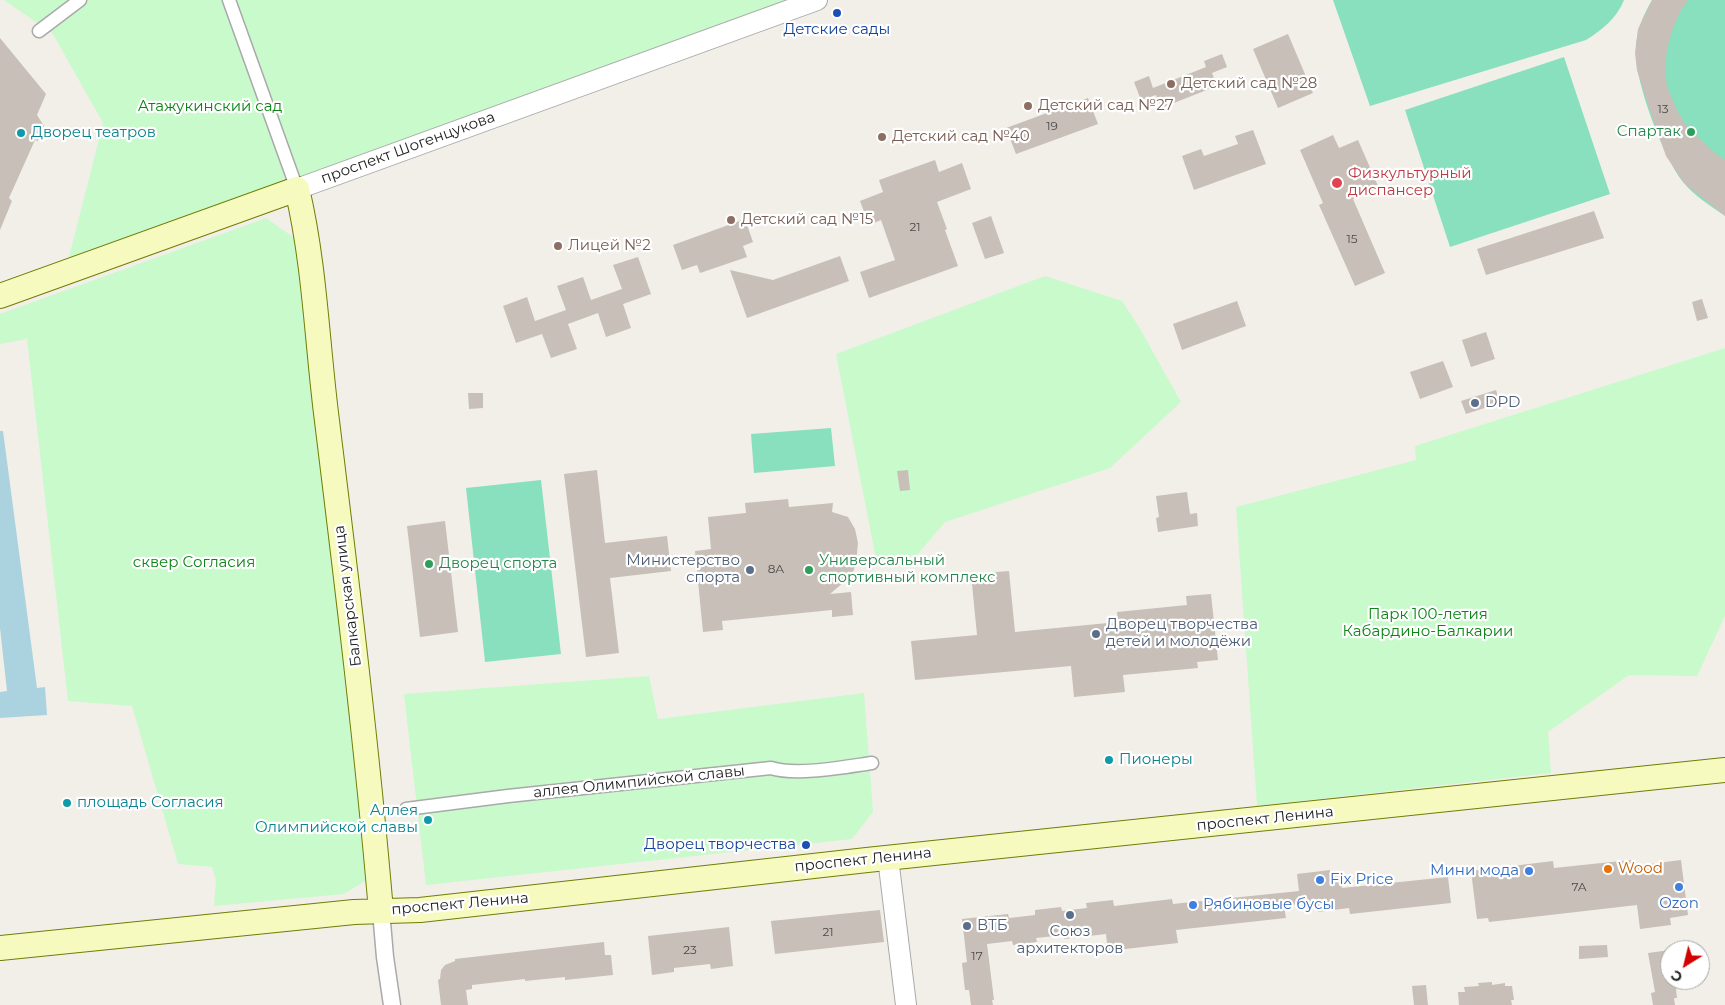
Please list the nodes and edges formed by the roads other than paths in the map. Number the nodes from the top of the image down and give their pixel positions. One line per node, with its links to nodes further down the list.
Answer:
1 (80, 0): 4 (street)
2 (229, 0): 5 (street)
3 (817, 0): 5 (street, проспект Шогенцукова)
4 (39, 31)
5 (297, 189): 6 (main road, проспект Шогенцукова); 11 (main road, Балкарская улица)
6 (0, 296)
7 (872, 763): 9 (street, аллея Олимпийской славы)
8 (1725, 770): 10 (main road, проспект Ленина)
9 (406, 809)
10 (888, 858): 11 (main road, проспект Ленина); 14 (street)
11 (381, 911): 12 (main road, проспект Ленина); 13 (street, Балкарская улица)
12 (0, 948)
13 (392, 1005)
14 (906, 1005)

